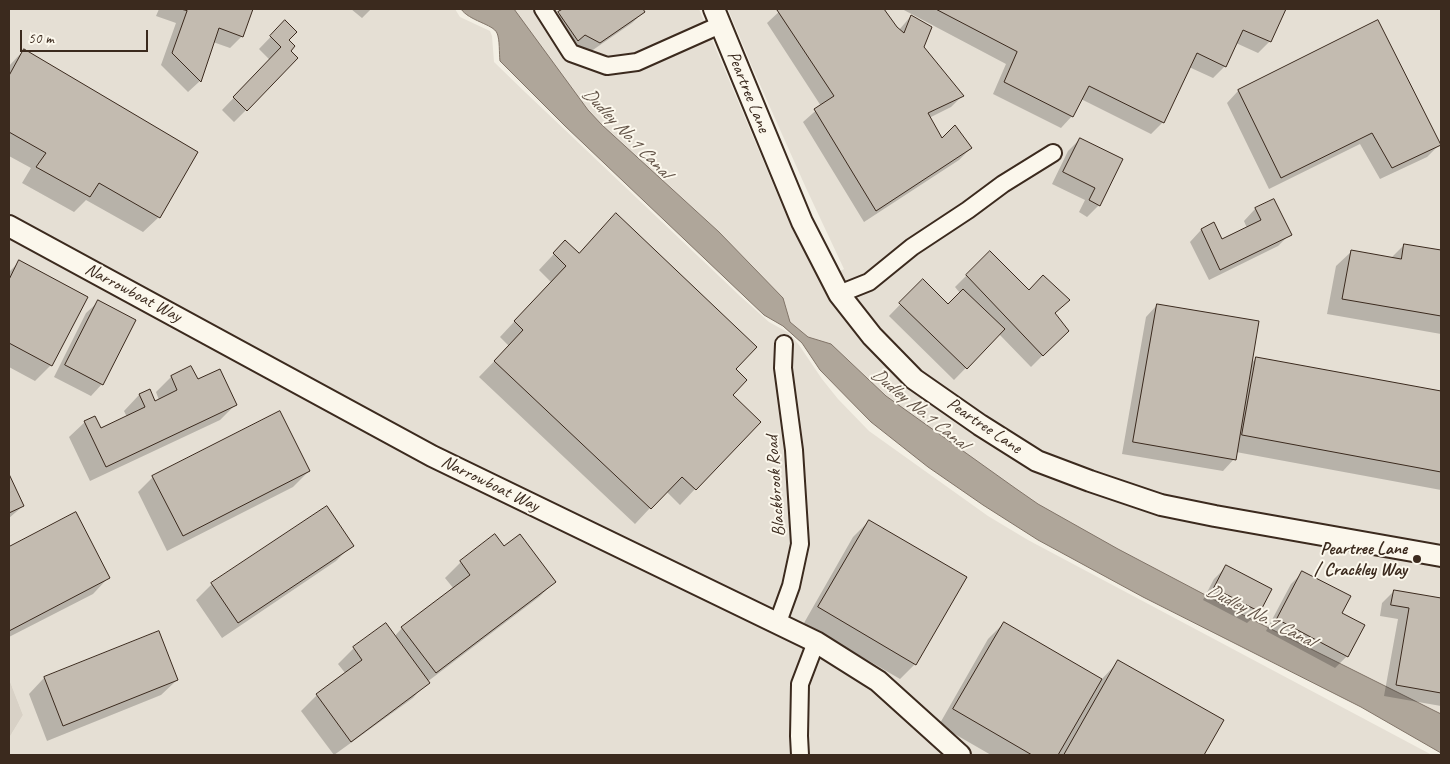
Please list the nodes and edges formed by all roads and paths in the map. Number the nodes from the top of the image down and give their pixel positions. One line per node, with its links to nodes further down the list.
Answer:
1 (542, 9): 2 (street)
2 (717, 17): 5 (street, Peartree Lane)
3 (1053, 153): 5 (street)
4 (9, 226): 8 (street, Narrowboat Way)
5 (839, 294): 7 (street, Peartree Lane)
6 (784, 344): 8 (street, Blackbrook Road)
7 (1441, 556)
8 (778, 622): 9 (street, Narrowboat Way)
9 (816, 642): 10 (street); 11 (street, Narrowboat Way)
10 (800, 755)
11 (960, 755)

